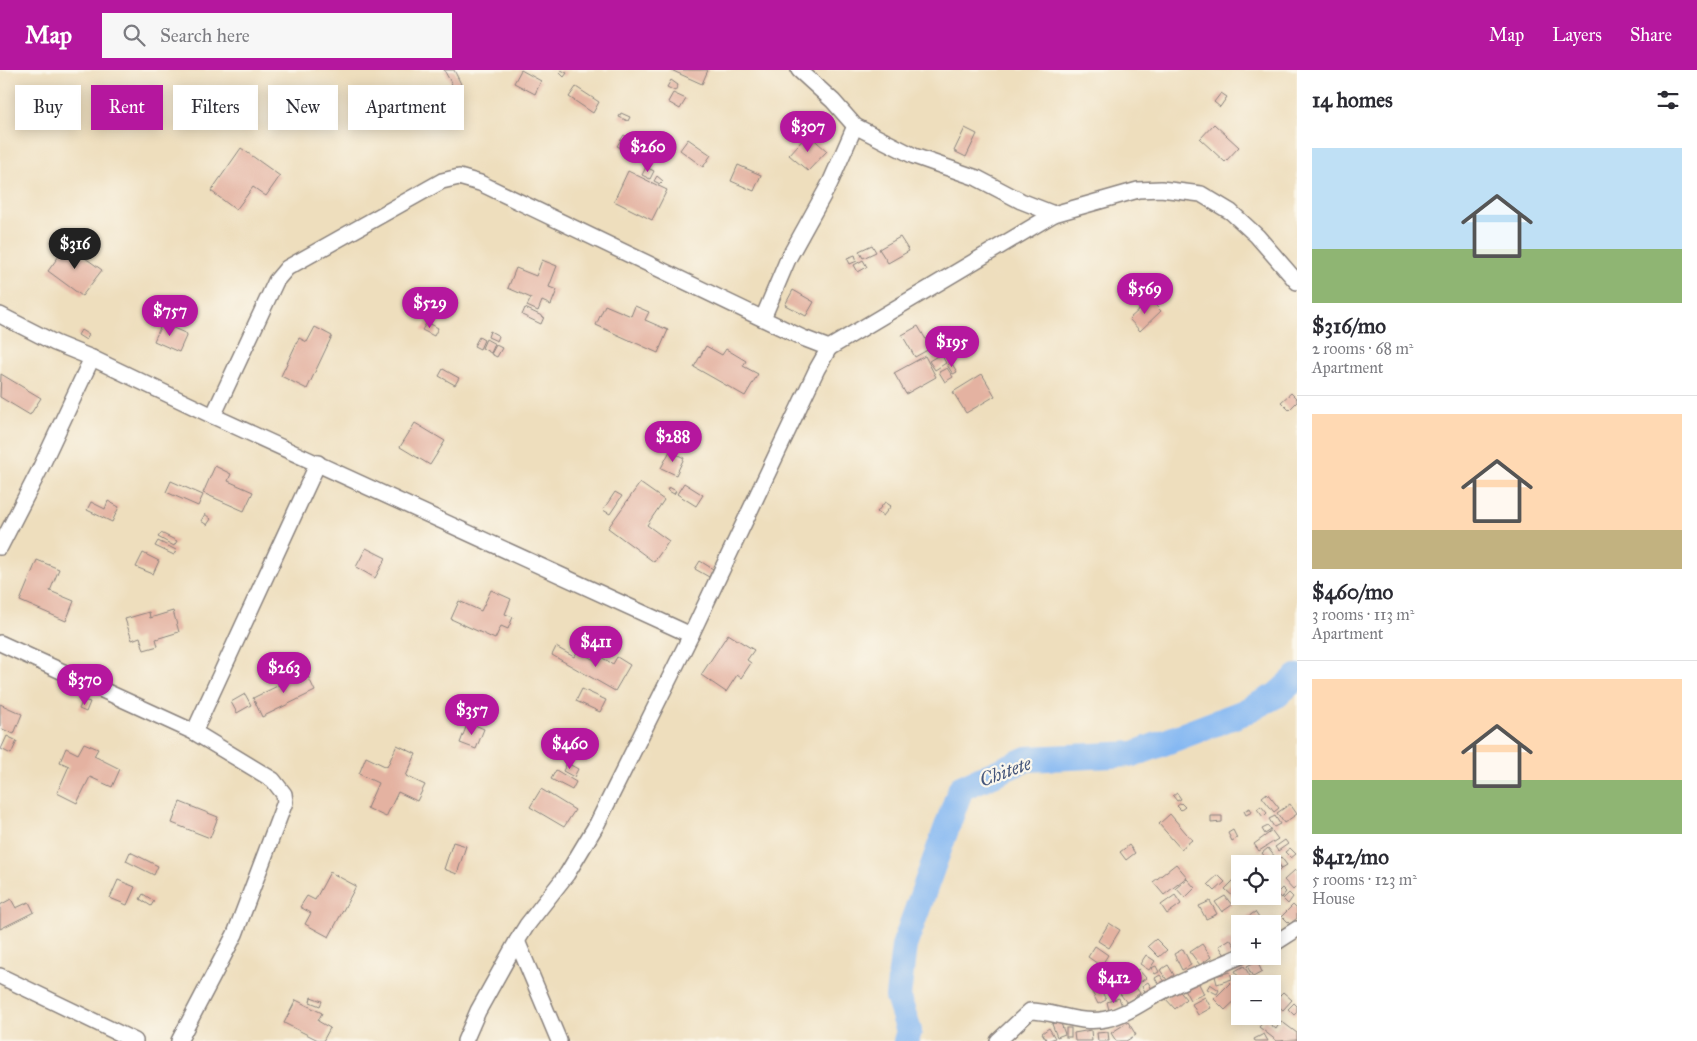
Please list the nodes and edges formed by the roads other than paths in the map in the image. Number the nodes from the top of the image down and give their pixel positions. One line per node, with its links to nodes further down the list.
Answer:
1 (799, 70): 2 (street)
2 (855, 126): 3 (street); 6 (street)
3 (1054, 214): 4 (street); 7 (street)
4 (1297, 282)
5 (0, 315): 8 (street)
6 (762, 318): 7 (street); 9 (street)
7 (829, 348): 12 (street)
8 (92, 358): 9 (street); 11 (street)
9 (212, 416): 10 (street)
10 (318, 463): 12 (street); 14 (street)
11 (0, 548)
12 (691, 635): 17 (street)
13 (0, 643): 14 (street)
14 (194, 732): 21 (street)
15 (1297, 929): 16 (street)
16 (1281, 939)
17 (517, 941): 22 (street); 23 (street)
18 (1231, 961): 24 (street)
19 (0, 976): 20 (street)
20 (135, 1041)
21 (180, 1041)
22 (465, 1041)
23 (558, 1041)
24 (998, 1041)

